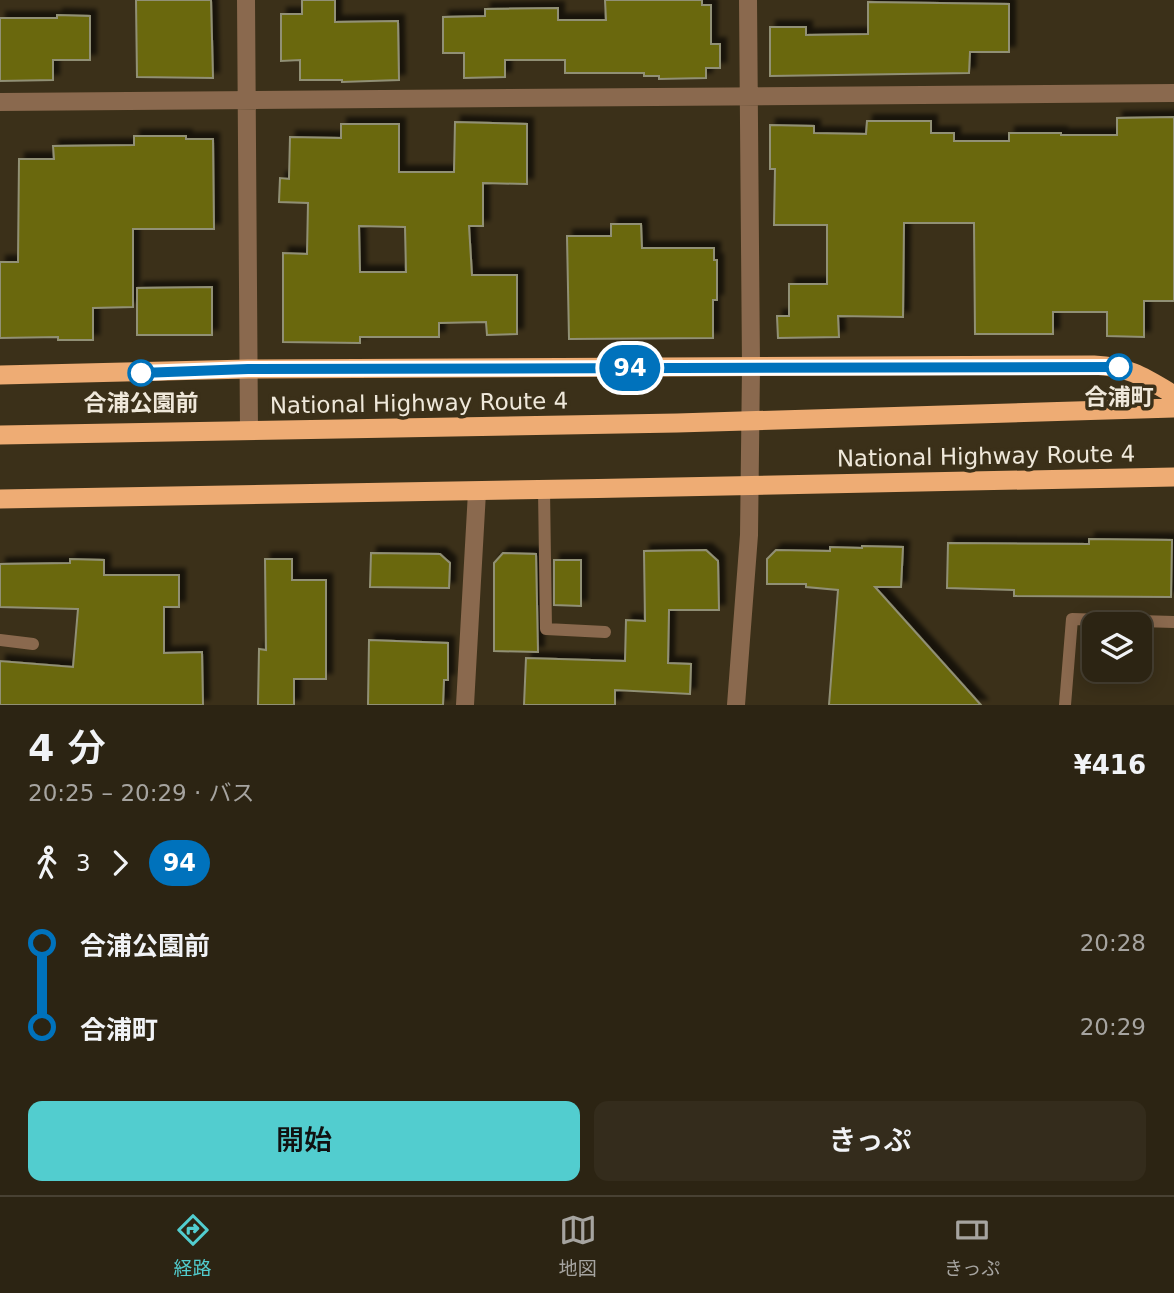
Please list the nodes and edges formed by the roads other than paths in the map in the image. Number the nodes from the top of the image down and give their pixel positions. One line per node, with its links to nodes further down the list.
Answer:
1 (246, 0): 5 (street)
2 (748, 0): 4 (street)
3 (1174, 93): 4 (street)
4 (749, 94): 5 (street); 7 (street)
5 (247, 99): 6 (street); 8 (street)
6 (0, 102)
7 (751, 367): 8 (highway); 10 (highway); 12 (street)
8 (248, 369): 9 (highway); 13 (street)
9 (0, 375)
10 (1174, 395)
11 (1174, 408): 12 (highway, National Highway Route 4)
12 (751, 421): 13 (highway, National Highway Route 4); 16 (street)
13 (249, 430): 14 (highway, National Highway Route 4)
14 (0, 435)
15 (1174, 477): 16 (highway, National Highway Route 4)
16 (750, 484): 17 (highway, National Highway Route 4); 25 (street)
17 (544, 490): 18 (highway, National Highway Route 4); 21 (lane)
18 (477, 492): 19 (highway, National Highway Route 4); 24 (street)
19 (0, 499)
20 (1174, 622): 26 (lane)
21 (605, 632)
22 (0, 640): 23 (lane)
23 (33, 644)
24 (465, 705)
25 (736, 705)
26 (1065, 705)

